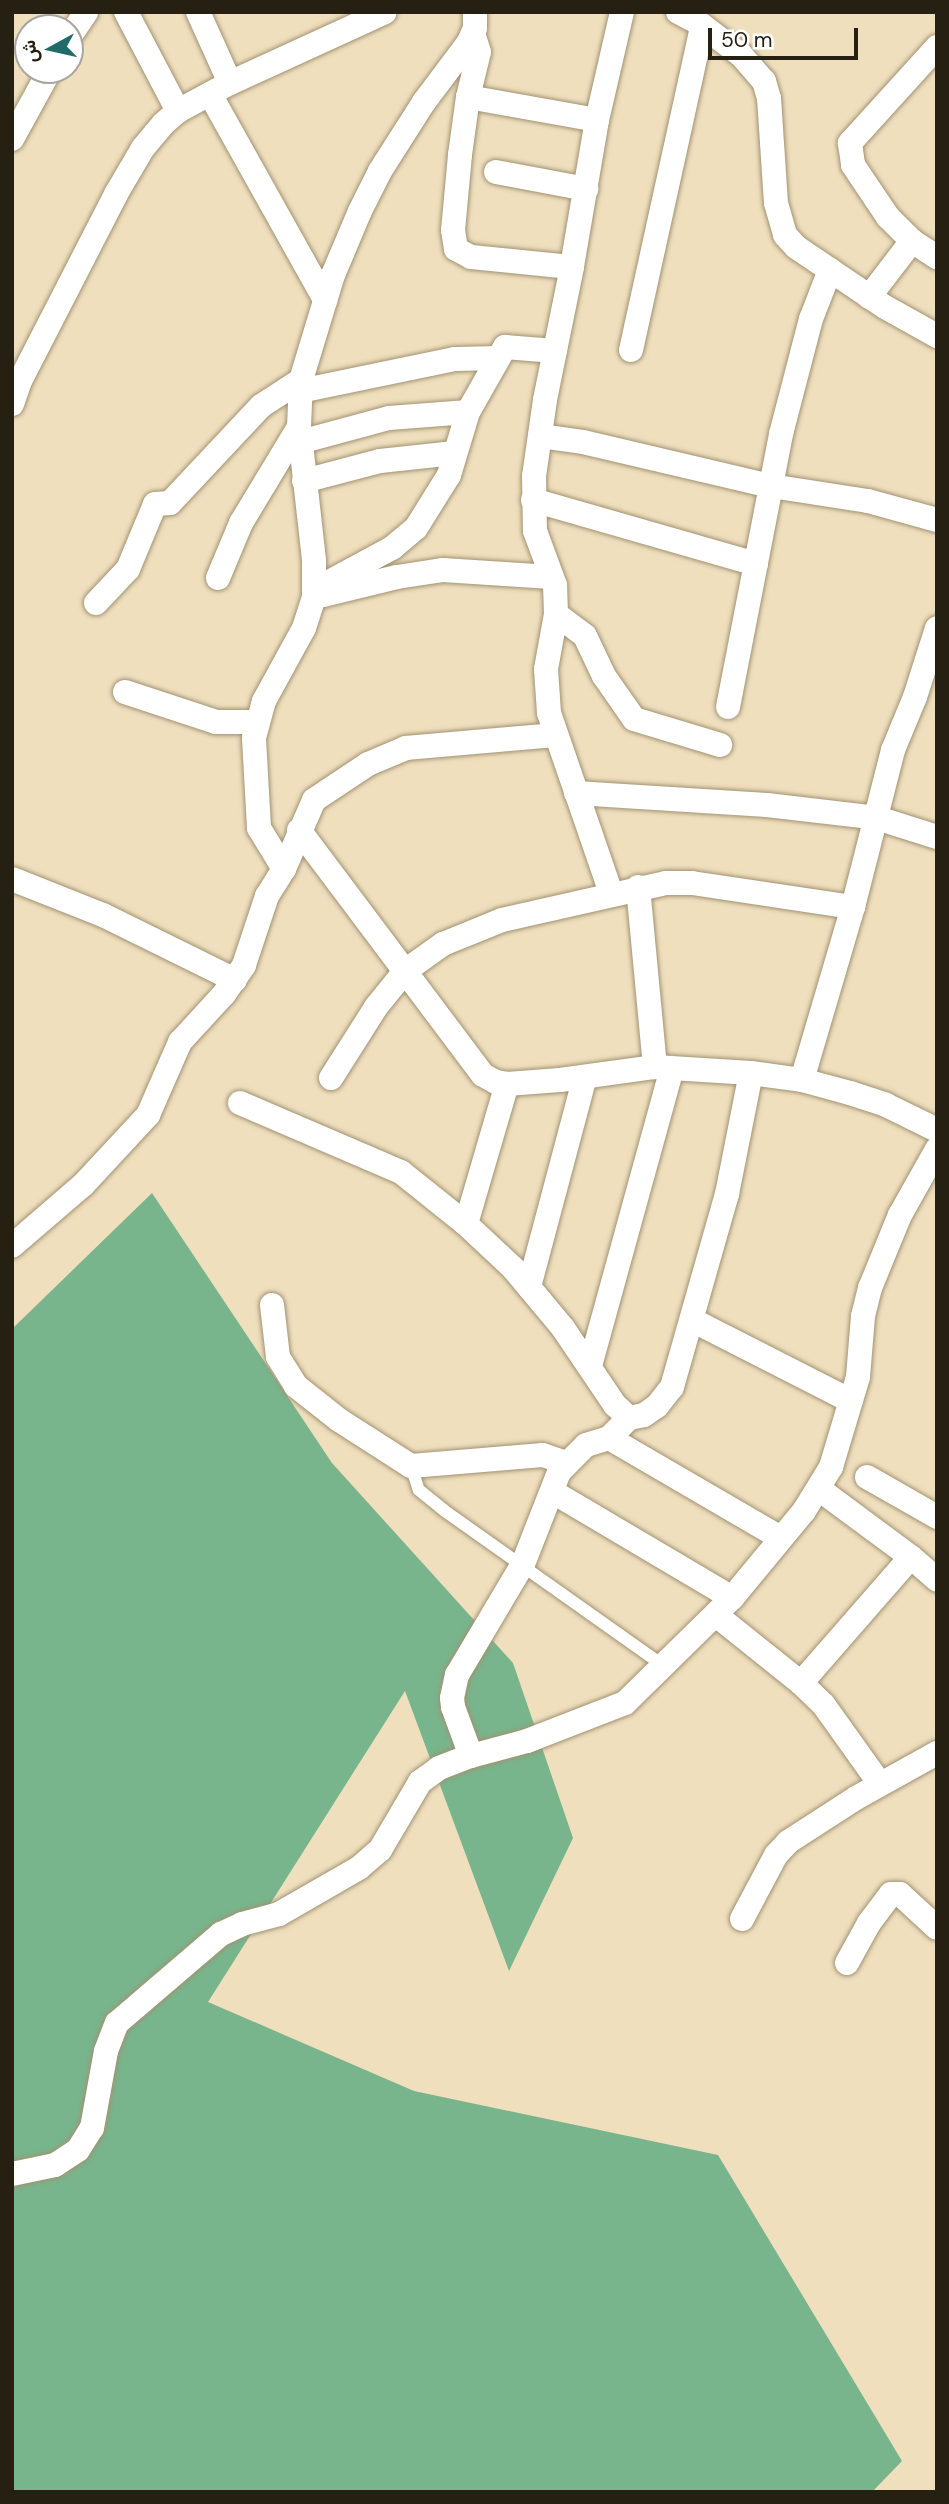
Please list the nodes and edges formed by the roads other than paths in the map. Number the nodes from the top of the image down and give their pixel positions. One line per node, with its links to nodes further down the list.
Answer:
1 (126, 12): 12 (street)
2 (198, 12): 10 (street)
3 (385, 12): 10 (street)
4 (622, 12): 13 (street)
5 (678, 12): 7 (street)
6 (474, 23): 11 (street); 22 (street)
7 (702, 26): 20 (street); 24 (street)
8 (937, 47): 17 (street)
9 (42, 84): 14 (street)
10 (220, 89): 12 (street); 22 (street)
11 (468, 97): 13 (street); 19 (street)
12 (178, 111): 28 (street)
13 (597, 120): 16 (street)
14 (12, 139)
15 (496, 172): 16 (street)
16 (586, 188): 19 (street)
17 (912, 241): 18 (street); 21 (street)
18 (937, 257)
19 (572, 267): 25 (street)
20 (830, 270): 21 (street); 34 (street)
21 (869, 297): 23 (street)
22 (325, 300): 27 (street)
23 (937, 336)
24 (631, 350)
25 (555, 351): 26 (street); 31 (street)
26 (498, 358): 27 (street); 29 (street)
27 (300, 385): 30 (street); 41 (street)
28 (12, 404)
29 (468, 412): 30 (street); 32 (street)
30 (299, 434): 33 (street); 39 (street)
31 (540, 436): 34 (street); 35 (street)
32 (455, 453): 33 (street); 40 (street)
33 (304, 481): 40 (street)
34 (771, 486): 36 (street); 37 (street)
35 (533, 500): 37 (street); 38 (street)
36 (937, 520)
37 (756, 564): 45 (street)
38 (551, 577): 40 (street); 42 (street)
39 (218, 578)
40 (314, 598): 46 (street)
41 (96, 603)
42 (556, 614): 47 (street); 48 (street)
43 (937, 628): 50 (street)
44 (125, 692): 46 (street)
45 (728, 707)
46 (256, 722): 53 (street)
47 (554, 735): 49 (street); 51 (street)
48 (720, 745)
49 (576, 793): 50 (street); 56 (street)
50 (877, 818): 52 (street); 57 (street)
51 (299, 830): 53 (street); 58 (street)
52 (937, 837)
53 (284, 869): 59 (street)
54 (12, 879): 59 (street)
55 (638, 887): 56 (street); 57 (street); 60 (street)
56 (611, 893): 58 (street)
57 (852, 907): 64 (street)
58 (405, 971): 63 (street); 65 (street)
59 (235, 980): 70 (street)
60 (664, 1067): 61 (street); 62 (street); 74 (street)
61 (751, 1073): 64 (street); 73 (street)
62 (585, 1077): 65 (street); 71 (street)
63 (331, 1078)
64 (802, 1080): 67 (street)
65 (507, 1084): 69 (street)
66 (240, 1103): 69 (street)
67 (937, 1130)
68 (937, 1149): 75 (street)
69 (466, 1224): 71 (street)
70 (12, 1246)
71 (529, 1287): 74 (street)
72 (271, 1305): 79 (street)
73 (692, 1320): 75 (street); 76 (street)
74 (590, 1366): 76 (street)
75 (851, 1401): 81 (street)
76 (629, 1418): 77 (street)
77 (609, 1438): 78 (street); 84 (street)
78 (566, 1463): 79 (street); 82 (street)
79 (411, 1466): 86 (lane)
80 (867, 1477): 83 (street)
81 (819, 1489): 84 (street); 85 (street)
82 (553, 1492): 86 (street); 88 (street)
83 (937, 1517)
84 (779, 1537): 88 (street)
85 (911, 1557): 87 (street); 90 (street)
86 (523, 1564): 89 (lane); 92 (street)
87 (937, 1580)
88 (724, 1606): 89 (street); 90 (street)
89 (664, 1666): 92 (street)
90 (801, 1683): 93 (street)
91 (937, 1752): 93 (street)
92 (471, 1756): 97 (street)
93 (880, 1784): 94 (street)
94 (742, 1919)
95 (937, 1928): 96 (street)
96 (847, 1963)
97 (12, 2174)

